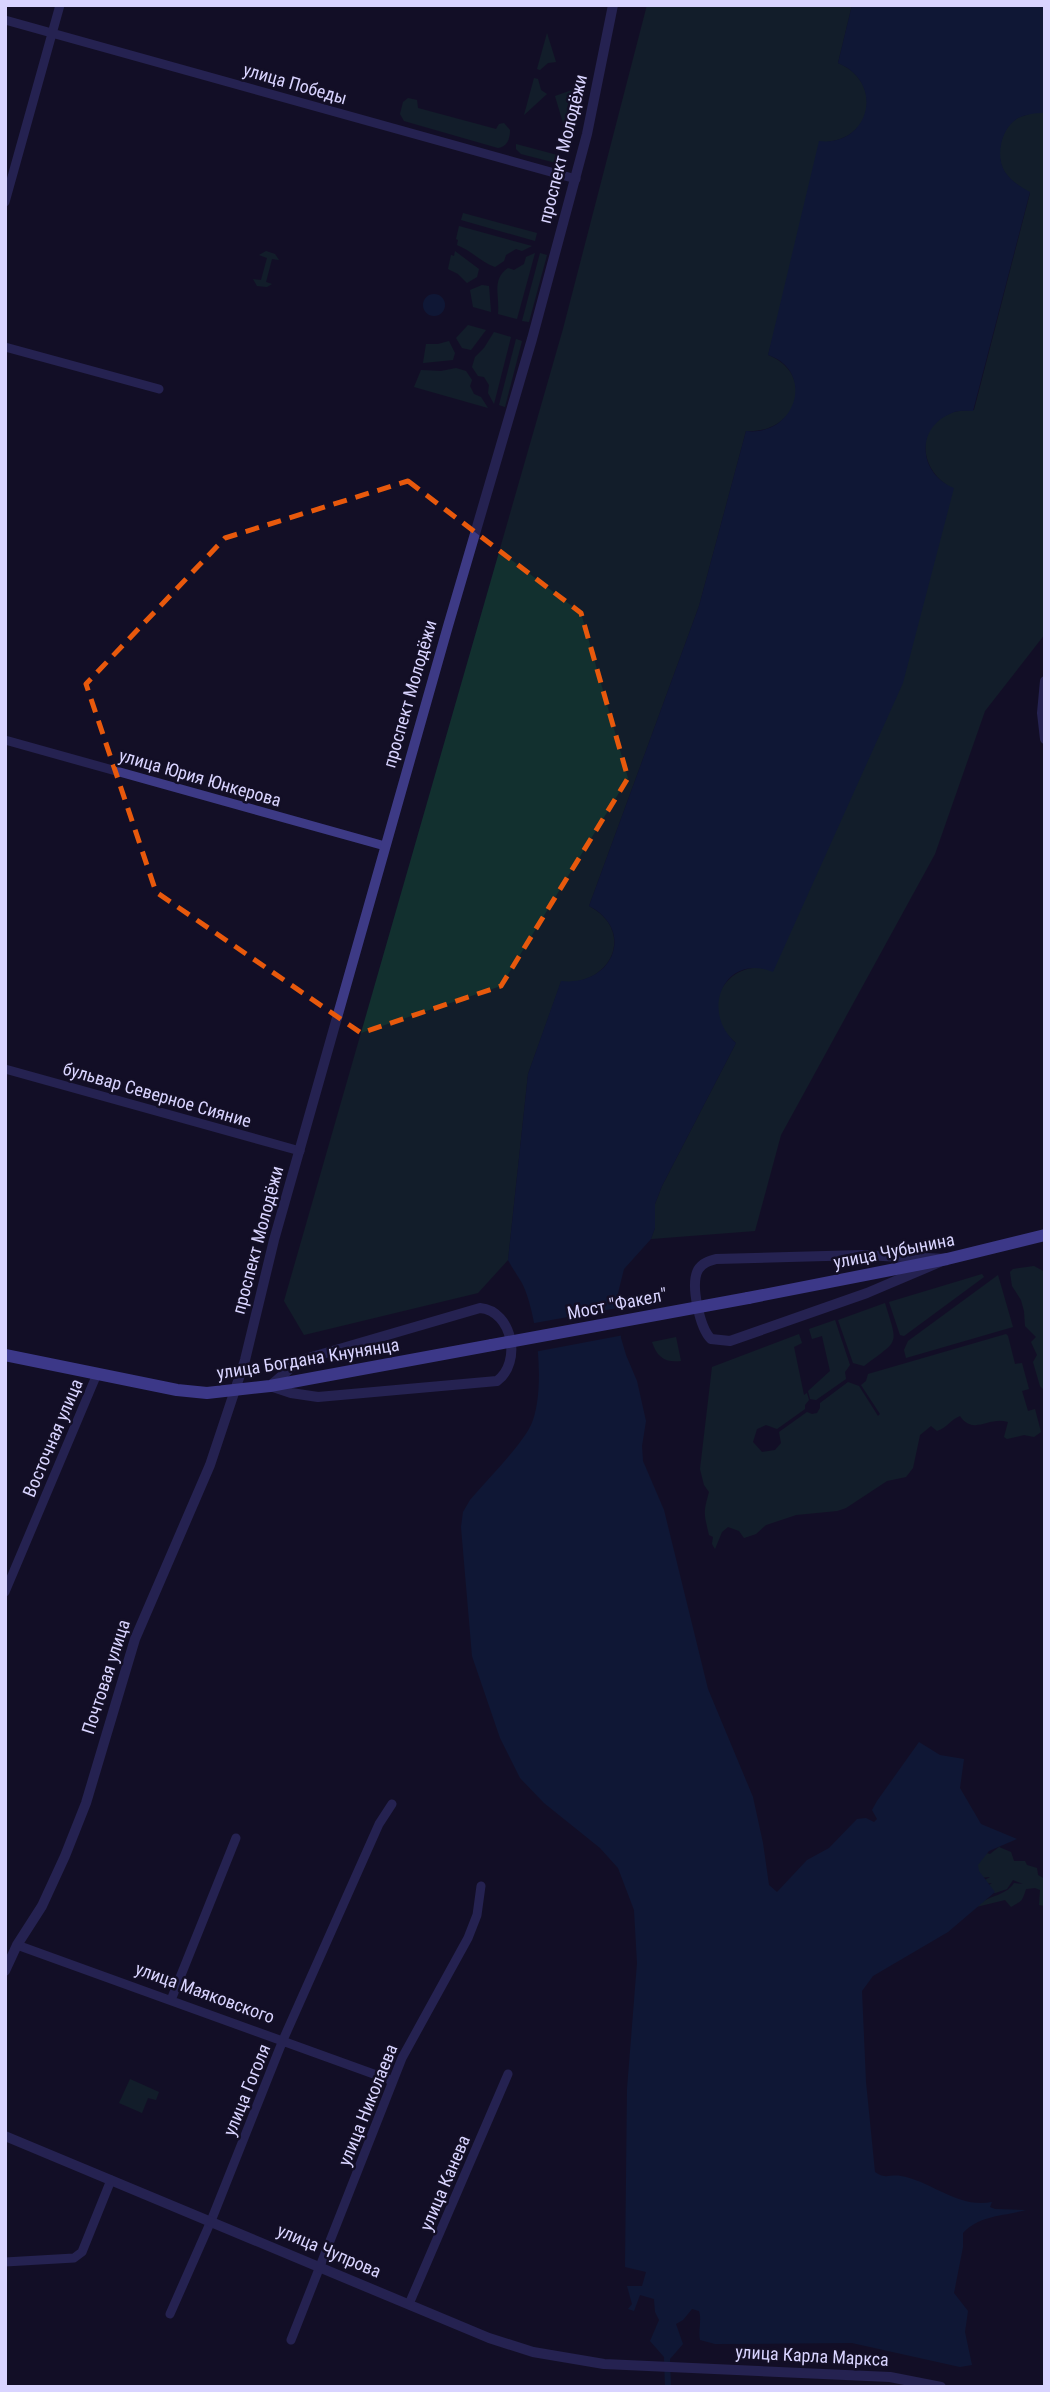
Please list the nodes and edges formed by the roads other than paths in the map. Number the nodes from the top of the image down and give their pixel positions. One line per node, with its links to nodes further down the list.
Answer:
1 (60, 5): 4 (street)
2 (613, 5): 5 (street, проспект Молодёжи)
3 (5, 20): 4 (street, улица Победы)
4 (53, 33): 5 (street, улица Победы); 6 (street)
5 (576, 179): 12 (street, проспект Молодёжи)
6 (5, 202)
7 (5, 347): 8 (street)
8 (159, 390)
9 (1045, 681): 10 (street)
10 (1045, 739)
11 (5, 740): 12 (street, улица Юрия Юнкерова)
12 (385, 846): 14 (street, проспект Молодёжи)
13 (5, 1069): 14 (street, бульвар Северное Сияние)
14 (300, 1151): 22 (street, проспект Молодёжи)
15 (1045, 1235): 16 (main road, улица Чубынина)
16 (947, 1259): 16 (street); 17 (main road, улица Чубынина)
17 (748, 1298): 18 (main road, Мост "Факел", bridge)
18 (492, 1345): 21 (main road, улица Богдана Кнунянца)
19 (5, 1355): 20 (main road, улица Богдана Кнунянца)
20 (97, 1374): 22 (main road, улица Богдана Кнунянца); 23 (street, Восточная улица)
21 (270, 1386): 21 (street); 22 (main road, улица Богдана Кнунянца)
22 (235, 1391): 28 (street, Почтовая улица)
23 (5, 1592)
24 (392, 1804): 31 (street, улица Гоголя)
25 (236, 1838): 30 (street)
26 (481, 1886): 33 (street, улица Николаева)
27 (5, 1940): 28 (street, улица Маяковского)
28 (18, 1945): 29 (street, Почтовая улица); 30 (street, улица Маяковского)
29 (5, 1971)
30 (171, 2000): 31 (street, улица Маяковского)
31 (283, 2040): 33 (street, улица Маяковского); 36 (street, улица Гоголя)
32 (508, 2074): 39 (street, улица Канева)
33 (393, 2081): 38 (street, улица Николаева)
34 (5, 2136): 35 (street, улица Чупрова)
35 (111, 2180): 36 (street, улица Чупрова); 37 (street)
36 (211, 2221): 38 (street, улица Чупрова); 40 (street, улица Гоголя)
37 (5, 2262)
38 (321, 2266): 39 (street, улица Чупрова); 41 (street, улица Николаева)
39 (409, 2304): 42 (street, улица Чупрова)
40 (170, 2314)
41 (291, 2340)
42 (647, 2366): 43 (street, улица Карла Маркса)
43 (941, 2387)

